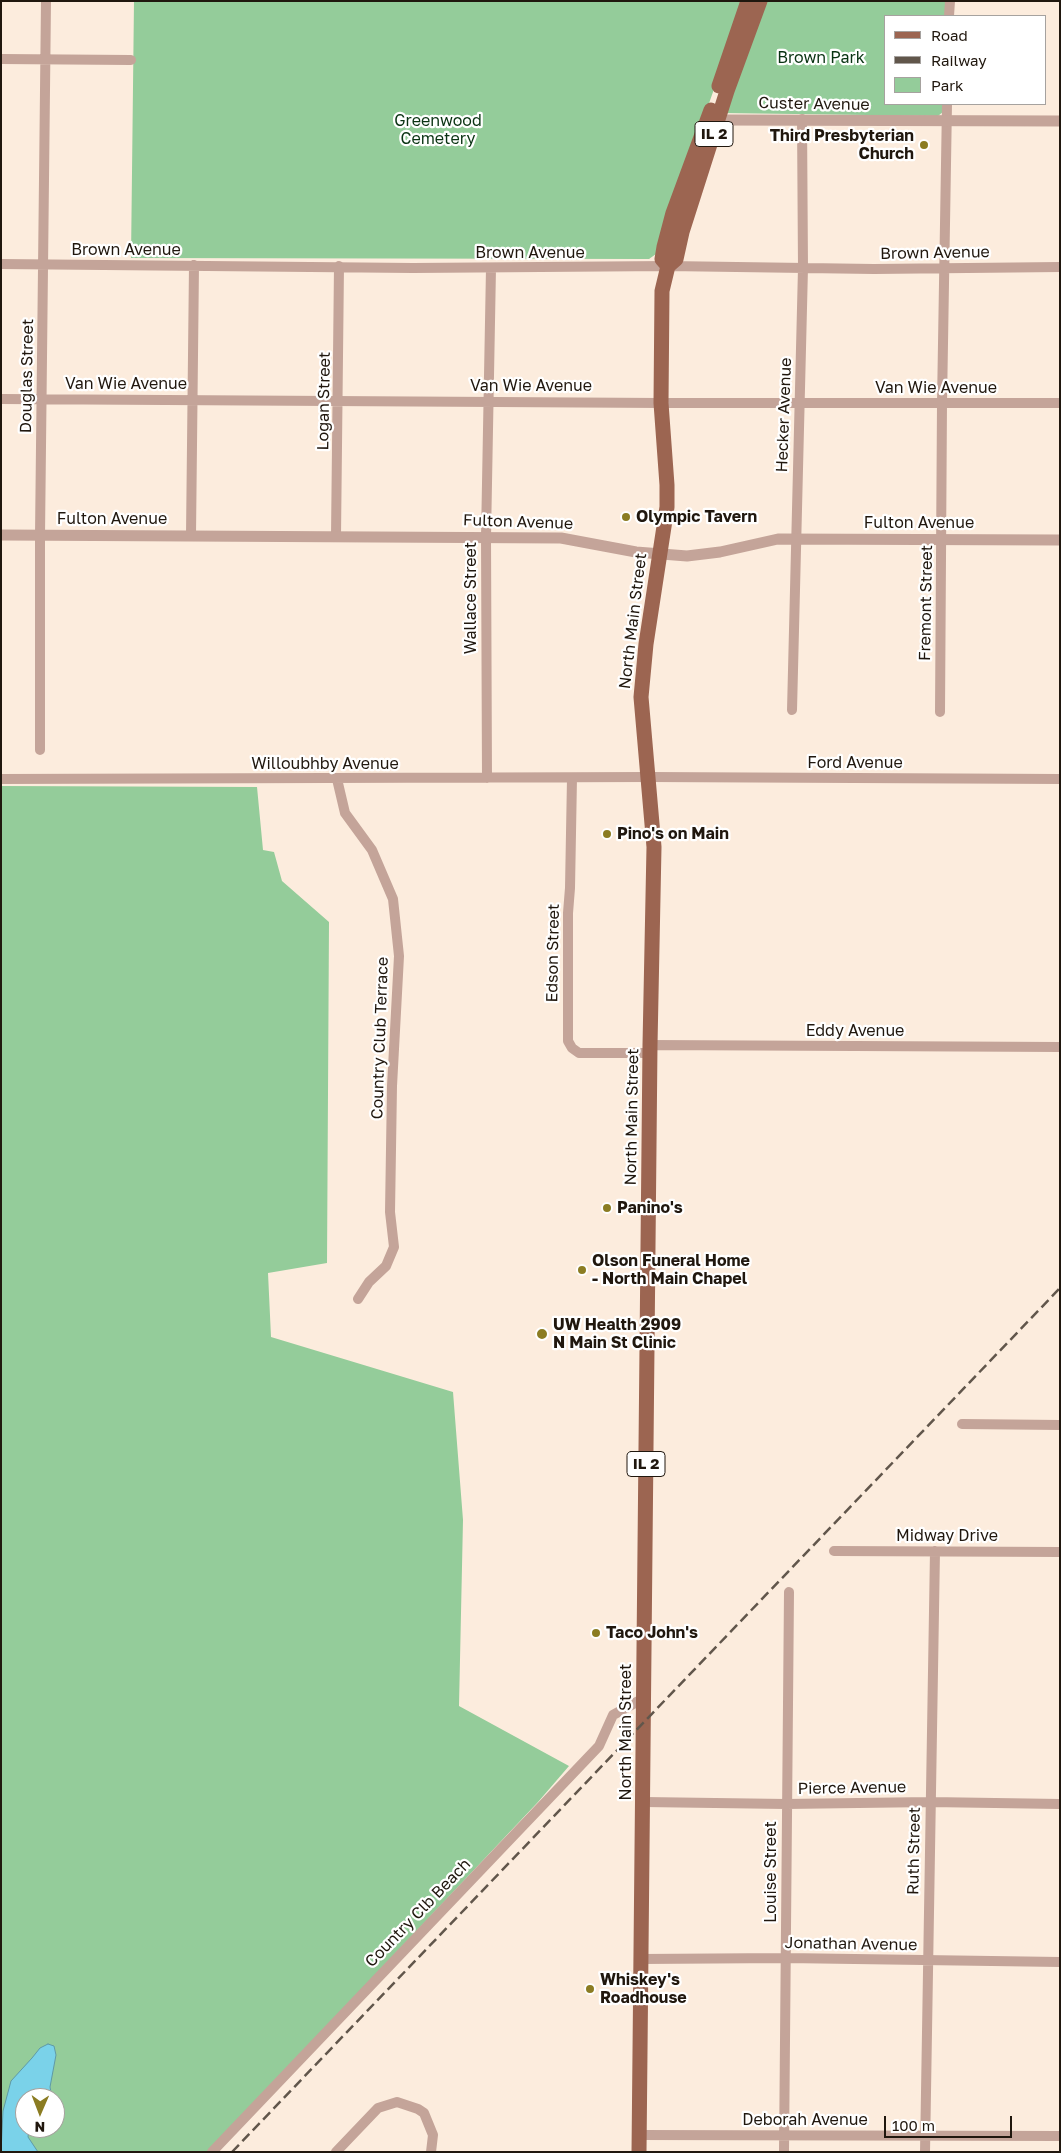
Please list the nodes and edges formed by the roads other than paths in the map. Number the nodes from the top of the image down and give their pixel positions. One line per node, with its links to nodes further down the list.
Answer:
1 (46, 1): 7 (street, Douglas Street)
2 (748, 1): 18 (main road, North Main Street / IL 2)
3 (760, 1): 11 (main road, North Main Street / IL 2)
4 (950, 1): 5 (street)
5 (949, 15)
6 (1, 59): 7 (street)
7 (46, 60): 8 (street); 15 (street, Douglas Street)
8 (131, 60)
9 (947, 105): 13 (street, Fremont Street)
10 (802, 119): 11 (street, Custer Avenue); 13 (street, Custer Avenue); 21 (street, Hecker Avenue)
11 (718, 120): 18 (main road, North Main Street / IL 2)
12 (1060, 121): 13 (street, Custer Avenue)
13 (947, 122): 22 (street, Fremont Street)
14 (1, 264): 15 (street, Brown Avenue)
15 (43, 265): 16 (street, Brown Avenue); 24 (street, Douglas Street)
16 (194, 265): 17 (street, Brown Avenue); 25 (street)
17 (340, 266): 20 (street, Brown Avenue); 26 (street, Logan Street)
18 (668, 266): 20 (street, Brown Avenue); 21 (street, Brown Avenue); 29 (main road, North Main Street / IL 2)
19 (1060, 267): 22 (street, Brown Avenue)
20 (491, 268): 27 (street, Wallace Street)
21 (803, 268): 22 (street, Brown Avenue); 28 (street, Hecker Avenue)
22 (945, 268): 30 (street, Fremont Street)
23 (1, 399): 24 (street, Van Wie Avenue)
24 (42, 399): 25 (street, Van Wie Avenue); 33 (street, Douglas Street)
25 (193, 400): 26 (street, Van Wie Avenue); 34 (street)
26 (339, 400): 27 (street, Van Wie Avenue); 35 (street, Logan Street)
27 (489, 401): 29 (street, Van Wie Avenue); 36 (street, Wallace Street)
28 (799, 402): 29 (street, Van Wie Avenue); 30 (street, Van Wie Avenue); 37 (street, Hecker Avenue)
29 (661, 403): 40 (main road, North Main Street / IL 2)
30 (942, 403): 31 (street, Van Wie Avenue); 38 (street, Fremont Street)
31 (1060, 403)
32 (1, 534): 33 (street, Fulton Avenue)
33 (40, 534): 34 (street, Fulton Avenue); 43 (street, Douglas Street)
34 (191, 535): 35 (street, Fulton Avenue)
35 (336, 536): 36 (street, Fulton Avenue)
36 (486, 537): 40 (street, Fulton Avenue); 45 (street, Wallace Street)
37 (796, 539): 38 (street, Fulton Avenue); 40 (street, Fulton Avenue); 41 (street, Hecker Avenue)
38 (942, 540): 39 (street, Fulton Avenue); 42 (street, Fremont Street)
39 (1060, 540)
40 (659, 554): 44 (main road, North Main Street / IL 2)
41 (792, 710)
42 (940, 712)
43 (40, 750)
44 (650, 777): 46 (street, Willoubhby Avenue); 49 (street, Ford Avenue); 51 (main road, North Main Street / IL 2)
45 (487, 778): 46 (street, Willoubhby Avenue); 48 (street, Willoubhby Avenue)
46 (572, 778): 51 (street, Edson Street)
47 (1, 779): 48 (street, Willoubhby Avenue)
48 (338, 780): 52 (street, Country Club Terrace)
49 (1060, 780)
50 (1060, 1047): 51 (street, Eddy Avenue)
51 (650, 1049): 59 (main road, North Main Street / IL 2)
52 (358, 1300)
53 (962, 1424): 54 (street)
54 (1060, 1425)
55 (834, 1551): 56 (street, Midway Drive)
56 (935, 1551): 57 (street, Midway Drive); 61 (street, Ruth Street)
57 (1060, 1552)
58 (789, 1592): 62 (street, Louise Street)
59 (644, 1698): 60 (main road, North Main Street / IL 2); 72 (street, Country Clb Beach)
60 (644, 1802): 62 (street, Pierce Avenue); 65 (main road, North Main Street / IL 2)
61 (930, 1802): 62 (street, Pierce Avenue); 63 (street, Pierce Avenue); 66 (street, Ruth Street)
62 (786, 1804): 64 (street, Louise Street)
63 (1060, 1804)
64 (786, 1958): 65 (street, Jonathan Avenue); 66 (street, Jonathan Avenue); 70 (street, Louise Street)
65 (641, 1959): 69 (main road, North Main Street / IL 2)
66 (927, 1959): 67 (street, Jonathan Avenue); 68 (street, Ruth Street)
67 (1060, 1962)
68 (925, 2134): 70 (street, Deborah Avenue); 71 (street, Deborah Avenue); 77 (street, Ruth Street)
69 (640, 2135): 70 (street, Deborah Avenue); 75 (main road, North Main Street / IL 2)
70 (784, 2135): 76 (street, Louise Street)
71 (1060, 2136)
72 (212, 2152)
73 (336, 2152): 74 (street)
74 (431, 2152)
75 (639, 2152)
76 (784, 2152)
77 (925, 2152)

